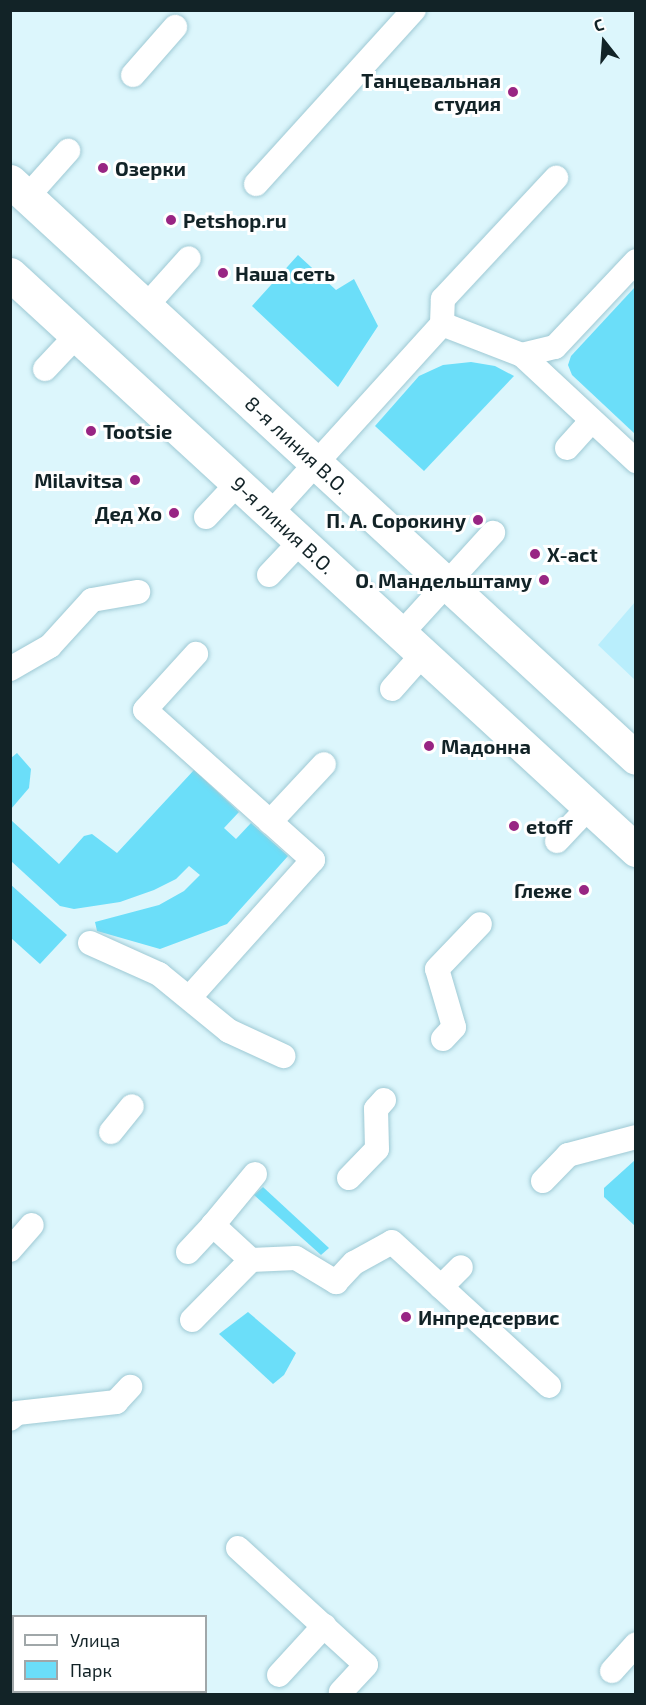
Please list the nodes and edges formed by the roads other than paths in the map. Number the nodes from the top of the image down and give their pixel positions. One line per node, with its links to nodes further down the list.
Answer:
1 (414, 10): 6 (lane)
2 (175, 27): 3 (lane)
3 (133, 75)
4 (68, 151): 7 (lane)
5 (556, 178): 12 (lane)
6 (256, 184)
7 (19, 189): 11 (main road, 8-я линия В.О.)
8 (189, 258): 11 (lane)
9 (636, 261): 14 (lane)
10 (10, 274): 13 (main road, 9-я линия В.О.)
11 (146, 306): 19 (main road, 8-я линия В.О.)
12 (442, 324): 14 (lane); 19 (lane)
13 (77, 335): 15 (lane); 20 (main road, 9-я линия В.О.)
14 (522, 355): 16 (lane)
15 (45, 369)
16 (591, 422): 17 (lane); 18 (lane)
17 (567, 448)
18 (636, 461)
19 (316, 463): 21 (lane); 26 (main road, 8-я линия В.О.)
20 (238, 483): 21 (main road, 9-я линия В.О.); 22 (lane)
21 (270, 513): 24 (main road, 9-я линия В.О.)
22 (206, 517)
23 (493, 533): 26 (lane)
24 (301, 541): 25 (lane); 28 (main road, 9-я линия В.О.)
25 (269, 575)
26 (447, 584): 28 (lane); 32 (main road, 8-я линия В.О.)
27 (138, 592): 30 (lane)
28 (412, 644): 31 (lane); 34 (main road, 9-я линия В.О.)
29 (196, 654): 35 (lane)
30 (10, 669)
31 (392, 689)
32 (636, 758)
33 (324, 764): 35 (lane)
34 (589, 807): 36 (lane); 37 (main road, 9-я линия В.О.)
35 (270, 822): 40 (lane)
36 (557, 841)
37 (636, 850)
38 (480, 924): 41 (lane)
39 (90, 943): 40 (lane)
40 (190, 997): 42 (lane)
41 (443, 1039)
42 (283, 1056)
43 (384, 1100): 48 (lane)
44 (132, 1107): 45 (lane)
45 (111, 1131)
46 (636, 1137): 49 (lane)
47 (255, 1174): 50 (lane)
48 (349, 1178)
49 (543, 1180)
50 (213, 1225): 53 (lane); 54 (lane)
51 (32, 1226): 52 (lane)
52 (10, 1250)
53 (188, 1252)
54 (251, 1260): 56 (lane); 57 (lane)
55 (461, 1267): 56 (lane)
56 (441, 1287): 58 (lane)
57 (192, 1320)
58 (549, 1386)
59 (130, 1387): 60 (lane)
60 (10, 1419)
61 (238, 1548): 62 (lane)
62 (324, 1626): 65 (lane); 66 (lane)
63 (636, 1644): 64 (lane)
64 (612, 1671)
65 (279, 1675)
66 (341, 1692)

